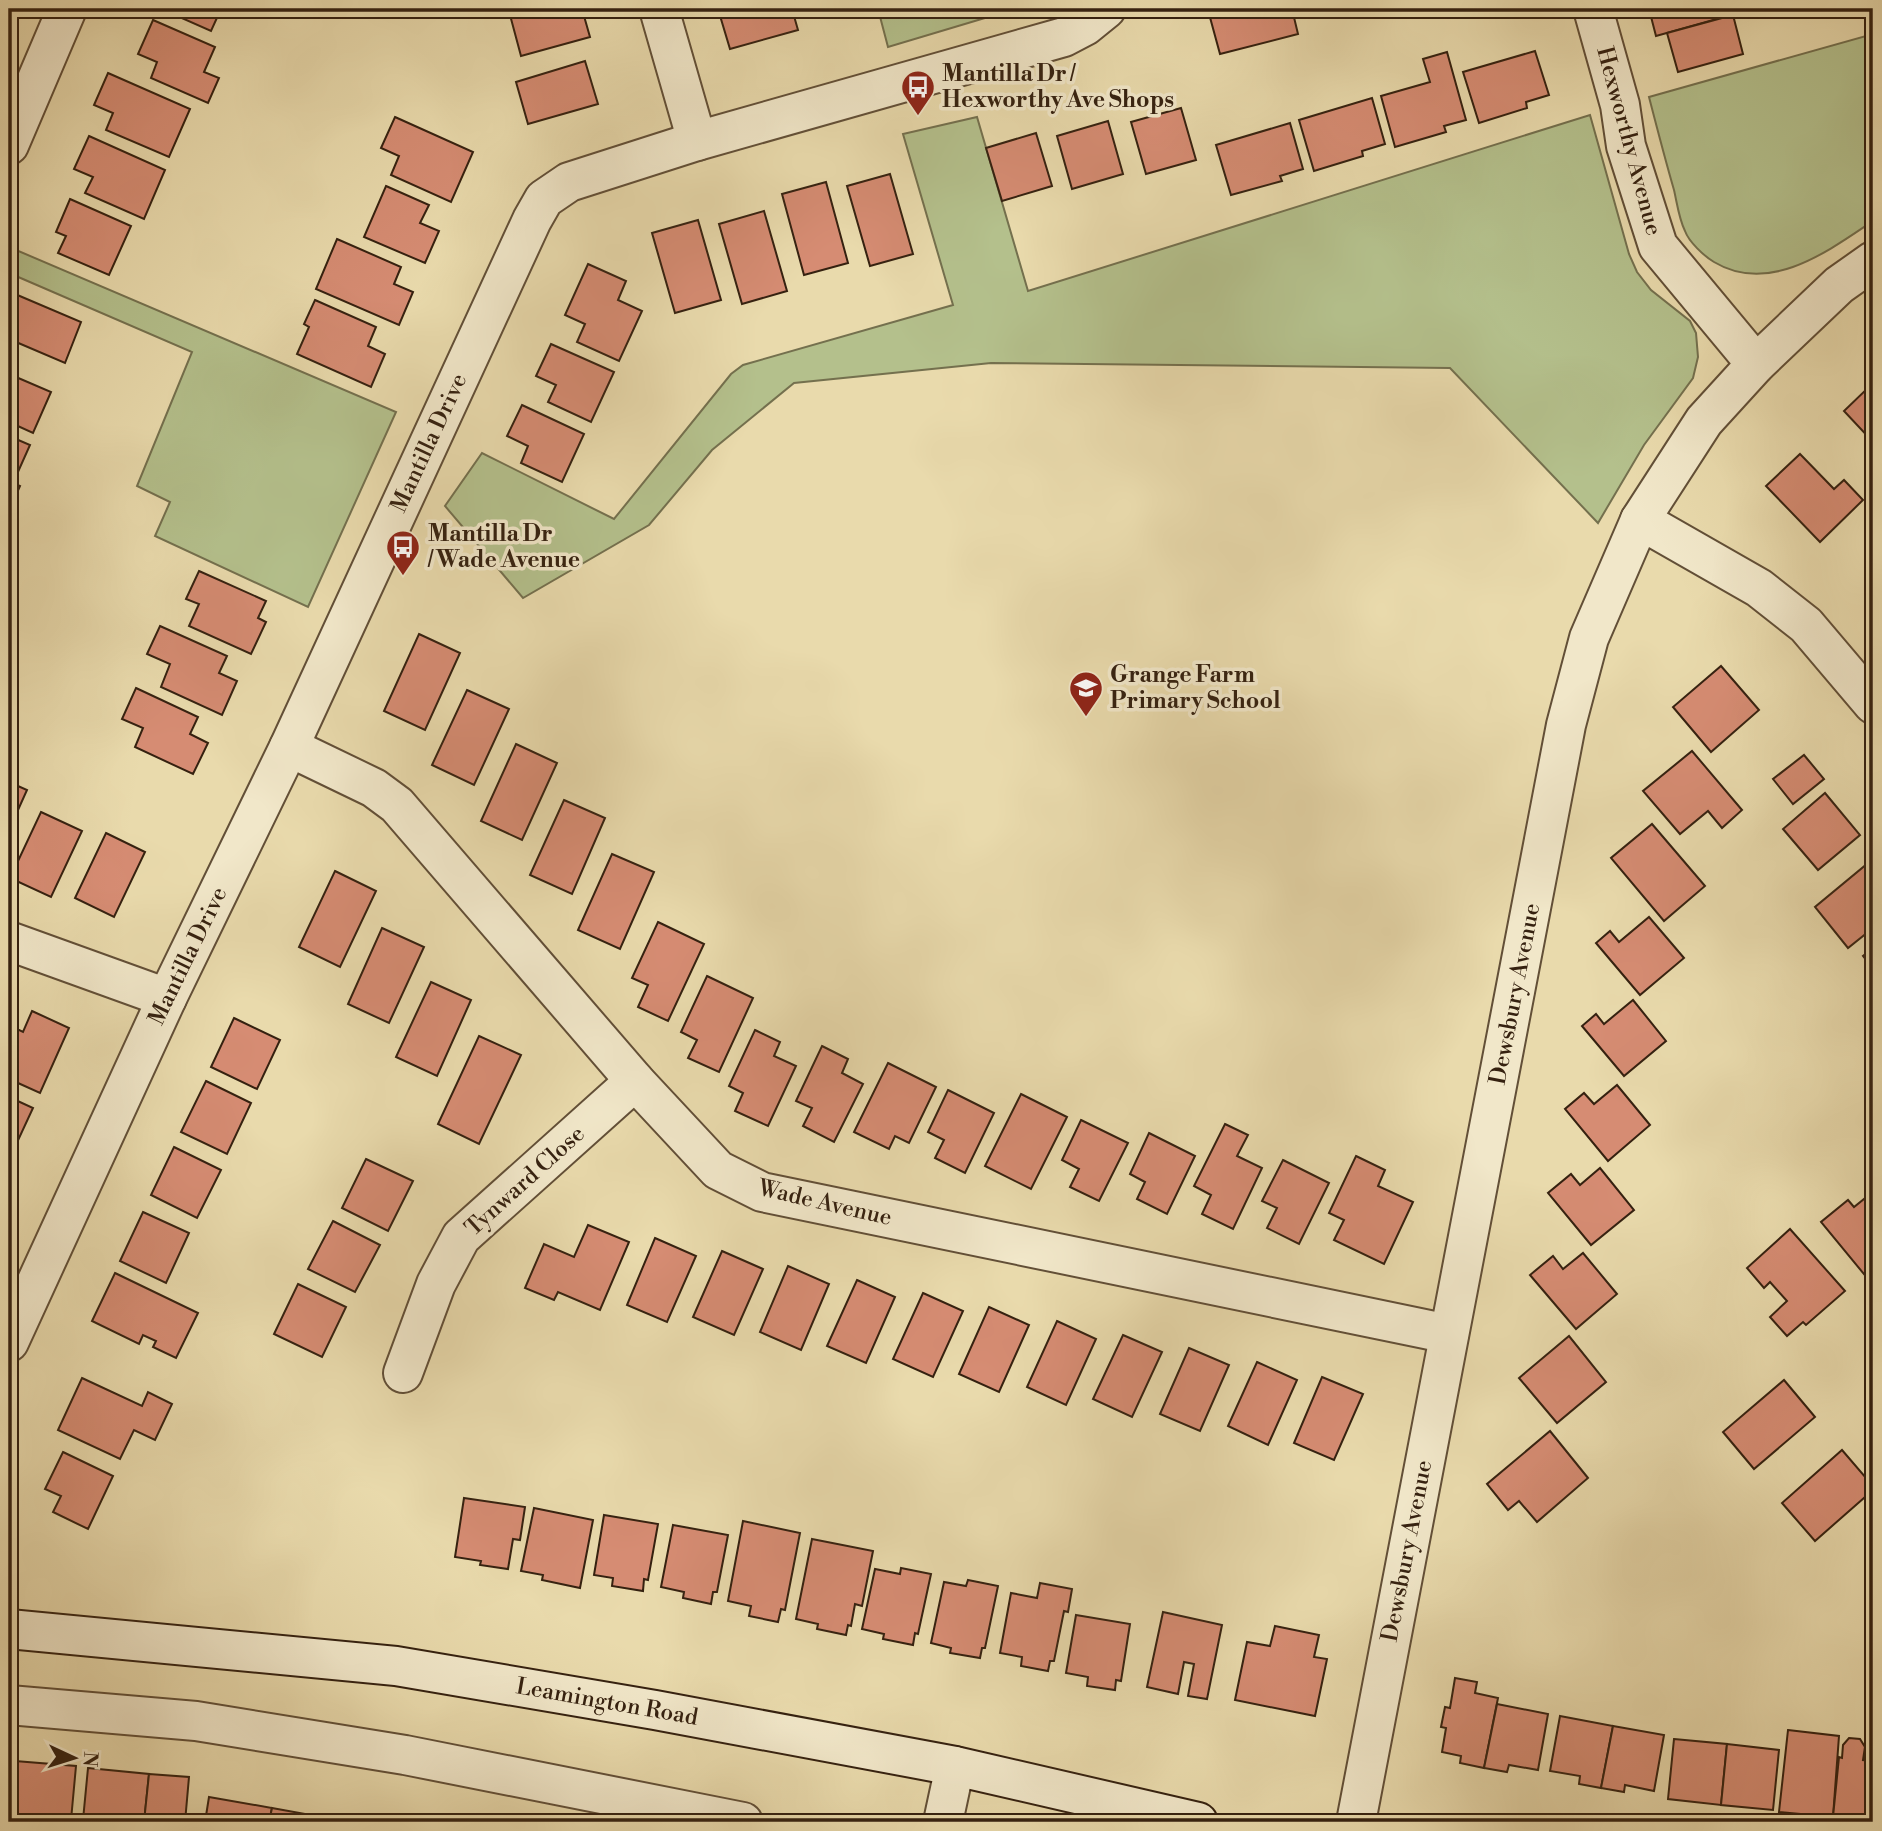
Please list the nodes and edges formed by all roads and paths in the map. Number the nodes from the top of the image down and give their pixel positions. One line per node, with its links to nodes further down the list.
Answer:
1 (67, 9): 6 (street)
2 (659, 9): 5 (street)
3 (1106, 9): 5 (street, Mantilla Drive)
4 (1593, 9): 8 (street, Hexworthy Avenue)
5 (697, 141): 11 (street, Mantilla Drive)
6 (9, 145)
7 (1873, 261): 8 (street, Dewsbury Avenue)
8 (1756, 364): 9 (street, Dewsbury Avenue)
9 (1640, 520): 10 (street); 15 (street, Dewsbury Avenue)
10 (1873, 704)
11 (289, 747): 13 (street, Mantilla Drive); 14 (street, Wade Avenue)
12 (9, 941): 13 (street)
13 (167, 998): 16 (street, Mantilla Drive)
14 (635, 1082): 15 (street, Wade Avenue); 17 (street, Tynward Close)
15 (1449, 1334): 24 (street, Dewsbury Avenue)
16 (9, 1342)
17 (403, 1373)
18 (9, 1629): 20 (street, Leamington Road)
19 (9, 1705): 21 (street)
20 (955, 1766): 22 (street); 23 (street, Leamington Road)
21 (743, 1822)
22 (943, 1822)
23 (1198, 1822)
24 (1356, 1822)

